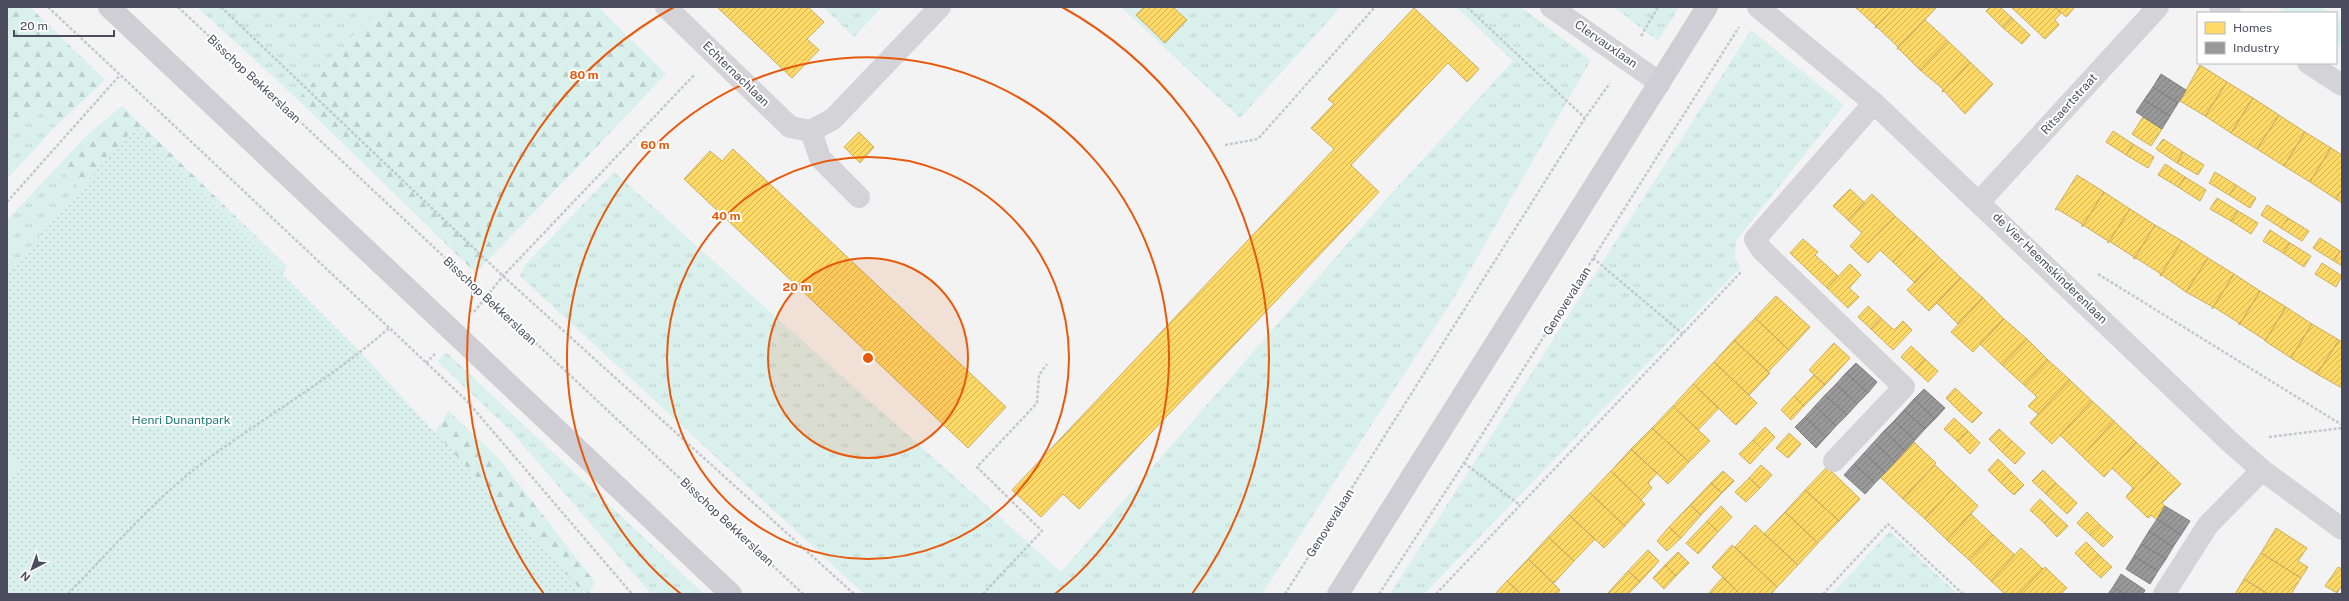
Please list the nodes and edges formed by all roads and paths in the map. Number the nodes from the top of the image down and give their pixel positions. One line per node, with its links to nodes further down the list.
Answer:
1 (48, 7): 18 (path)
2 (109, 7): 34 (main road)
3 (178, 7): 32 (path, Bisschop Bekkerslaan)
4 (220, 7): 31 (path)
5 (666, 7): 15 (street, Echternachlaan)
6 (940, 7): 23 (street)
7 (1375, 7): 24 (path)
8 (1467, 7): 22 (path)
9 (1552, 7): 16 (street, Clervauxlaan)
10 (1658, 7): 16 (path, Genovevalaan)
11 (1707, 7): 19 (main road)
12 (1758, 7): 21 (street, de Vier Heemskinderenlaan)
13 (2158, 7): 26 (street, Ritsaertstraat)
14 (1740, 26): 29 (path, Genovevalaan)
15 (714, 52): 23 (street, Echternachlaan); 31 (path)
16 (1627, 58): 19 (street, Clervauxlaan); 22 (path, Genovevalaan)
17 (2310, 64): 20 (street)
18 (120, 75): 27 (path); 33 (path)
19 (1660, 82): 51 (main road)
20 (2342, 85)
21 (1874, 102): 26 (street, de Vier Heemskinderenlaan); 28 (street)
22 (1585, 118): 50 (path, Genovevalaan)
23 (811, 131): 25 (street)
24 (1224, 145)
25 (859, 197)
26 (1980, 201): 38 (street, de Vier Heemskinderenlaan)
27 (7, 202)
28 (1762, 250): 35 (path); 39 (street)
29 (1593, 258): 35 (path); 40 (path, Genovevalaan)
30 (2094, 272): 37 (path)
31 (503, 276): 32 (path); 48 (path)
32 (486, 298): 34 (path); 47 (path, Bisschop Bekkerslaan)
33 (390, 328): 44 (path); 45 (path)
34 (454, 334): 46 (main road)
35 (1683, 334): 42 (path)
36 (1047, 364): 49 (path)
37 (2342, 427): 38 (path)
38 (2230, 442): 41 (street, de Vier Heemskinderenlaan)
39 (1834, 461)
40 (1464, 463): 42 (path); 52 (path, Genovevalaan)
41 (2262, 470): 43 (street, de Vier Heemskinderenlaan); 56 (street)
42 (1520, 506): 53 (path)
43 (2342, 529)
44 (68, 594)
45 (632, 594)
46 (731, 594)
47 (804, 594)
48 (854, 594)
49 (983, 594)
50 (1285, 594)
51 (1338, 594)
52 (1379, 594)
53 (1436, 594)
54 (1823, 594): 55 (path)
55 (1963, 594)
56 (2164, 594)

